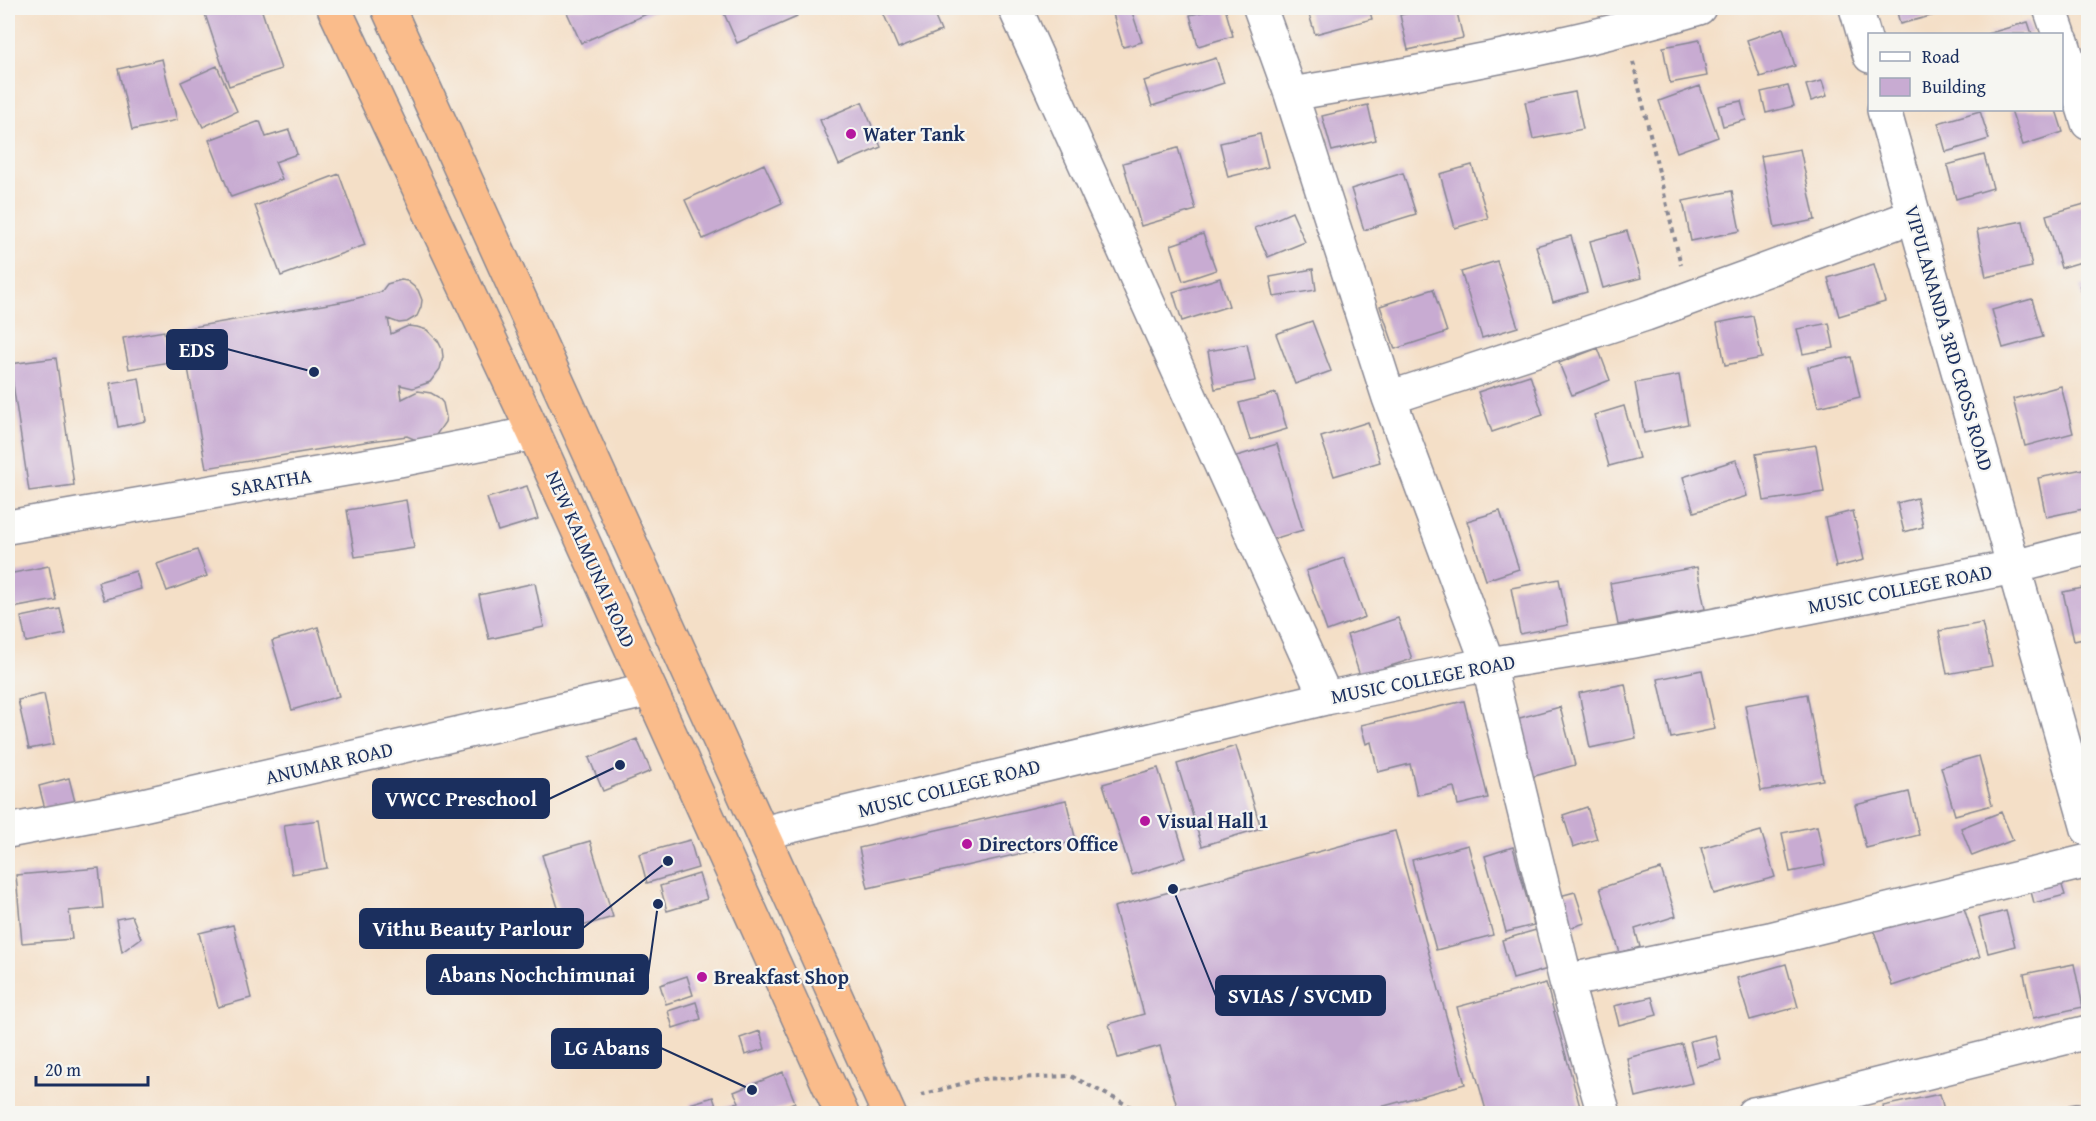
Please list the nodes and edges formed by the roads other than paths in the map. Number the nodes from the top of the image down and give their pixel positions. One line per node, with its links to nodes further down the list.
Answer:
1 (334, 8): 17 (highway, NEW KALMUNAI ROAD)
2 (388, 8): 26 (highway)
3 (1016, 8): 23 (street)
4 (1260, 8): 12 (street)
5 (1699, 8): 8 (street)
6 (1856, 8): 11 (street)
7 (2050, 8): 9 (street)
8 (1633, 21): 12 (street)
9 (2059, 33)
10 (2063, 47): 14 (street)
11 (1868, 52)
12 (1291, 94): 16 (street)
13 (1884, 111): 15 (street, VIPULANANDA 3RD CROSS ROAD)
14 (2088, 123)
15 (1914, 216): 16 (street); 20 (street, VIPULANANDA 3RD CROSS ROAD)
16 (1389, 398): 21 (street)
17 (534, 433): 18 (street, SARATHA); 22 (highway, NEW KALMUNAI ROAD)
18 (8, 527)
19 (2088, 548): 20 (street, MUSIC COLLEGE ROAD)
20 (2014, 567): 21 (street, MUSIC COLLEGE ROAD); 24 (street, VIPULANANDA 3RD CROSS ROAD)
21 (1488, 664): 23 (street, MUSIC COLLEGE ROAD); 28 (street)
22 (650, 690): 25 (street, ANUMAR ROAD); 31 (highway, NEW KALMUNAI ROAD)
23 (1326, 698): 26 (street, MUSIC COLLEGE ROAD)
24 (2088, 828)
25 (8, 831)
26 (762, 833): 30 (highway)
27 (2088, 861): 28 (street)
28 (1566, 981): 32 (street)
29 (2088, 1032): 33 (street)
30 (887, 1111)
31 (842, 1113)
32 (1604, 1113)
33 (1753, 1113)

